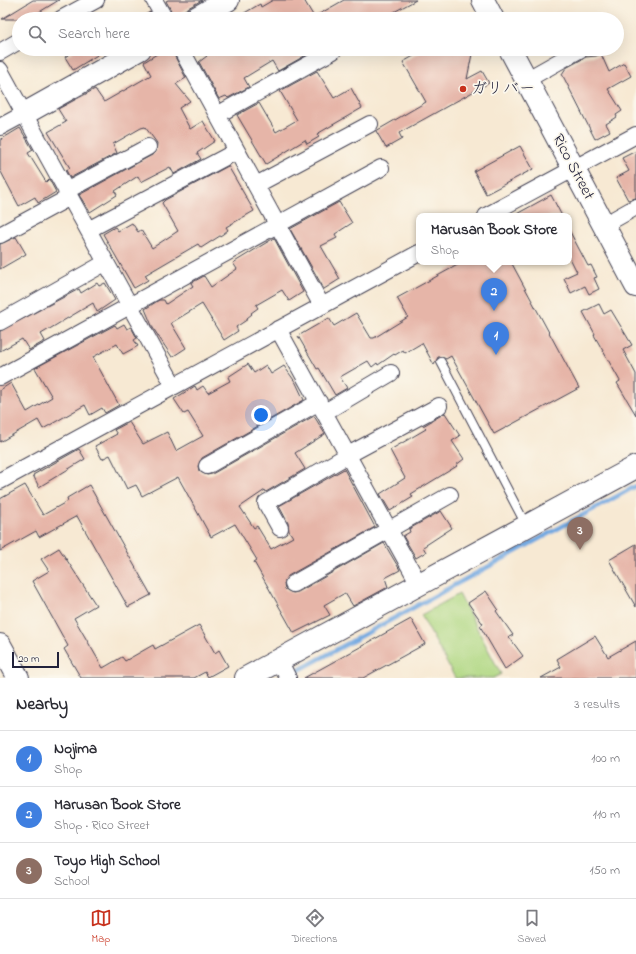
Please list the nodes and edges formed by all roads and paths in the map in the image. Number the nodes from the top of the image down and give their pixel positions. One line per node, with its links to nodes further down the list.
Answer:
1 (96, 0): 5 (street)
2 (154, 0): 6 (street)
3 (228, 0): 7 (street)
4 (483, 0): 8 (street)
5 (74, 12)
6 (161, 12)
7 (207, 12)
8 (489, 12)
9 (12, 46): 10 (street)
10 (0, 52)
11 (128, 56): 18 (street)
12 (185, 56): 19 (street)
13 (324, 56): 19 (street)
14 (514, 56): 17 (street, Rico Street)
15 (569, 56): 17 (street)
16 (0, 70): 18 (street)
17 (526, 80): 26 (street, Rico Street)
18 (24, 114): 21 (street); 28 (street)
19 (217, 115): 24 (street)
20 (370, 124): 27 (street)
21 (0, 127)
22 (636, 135): 26 (street)
23 (148, 147): 28 (street)
24 (237, 151): 27 (street); 33 (street)
25 (381, 168): 31 (street)
26 (574, 168): 30 (street); 32 (street, Rico Street)
27 (256, 185): 31 (street)
28 (68, 194): 33 (street); 34 (street)
29 (636, 208): 32 (street)
30 (492, 213)
31 (277, 224): 38 (street); 39 (street)
32 (604, 225): 37 (street, Rico Street)
33 (88, 230): 36 (street)
34 (0, 235)
35 (416, 255): 39 (street)
36 (105, 263): 38 (street); 40 (street)
37 (636, 286)
38 (130, 306): 44 (street); 45 (street)
39 (322, 306): 41 (street)
40 (0, 322)
41 (278, 329): 45 (street); 47 (street)
42 (441, 362): 53 (lane)
43 (391, 373): 47 (street)
44 (0, 377)
45 (174, 386): 51 (street)
46 (439, 406): 48 (street)
47 (322, 407): 48 (street); 49 (street)
48 (348, 455): 54 (street); 55 (street)
49 (207, 466)
50 (636, 467): 53 (street)
51 (0, 480)
52 (450, 495): 55 (street)
53 (527, 526): 57 (street)
54 (280, 528)
55 (389, 530): 56 (street); 57 (street)
56 (293, 584)
57 (419, 584): 59 (street)
58 (0, 645): 60 (street)
59 (284, 669): 61 (street)
60 (18, 678)
61 (246, 678)

